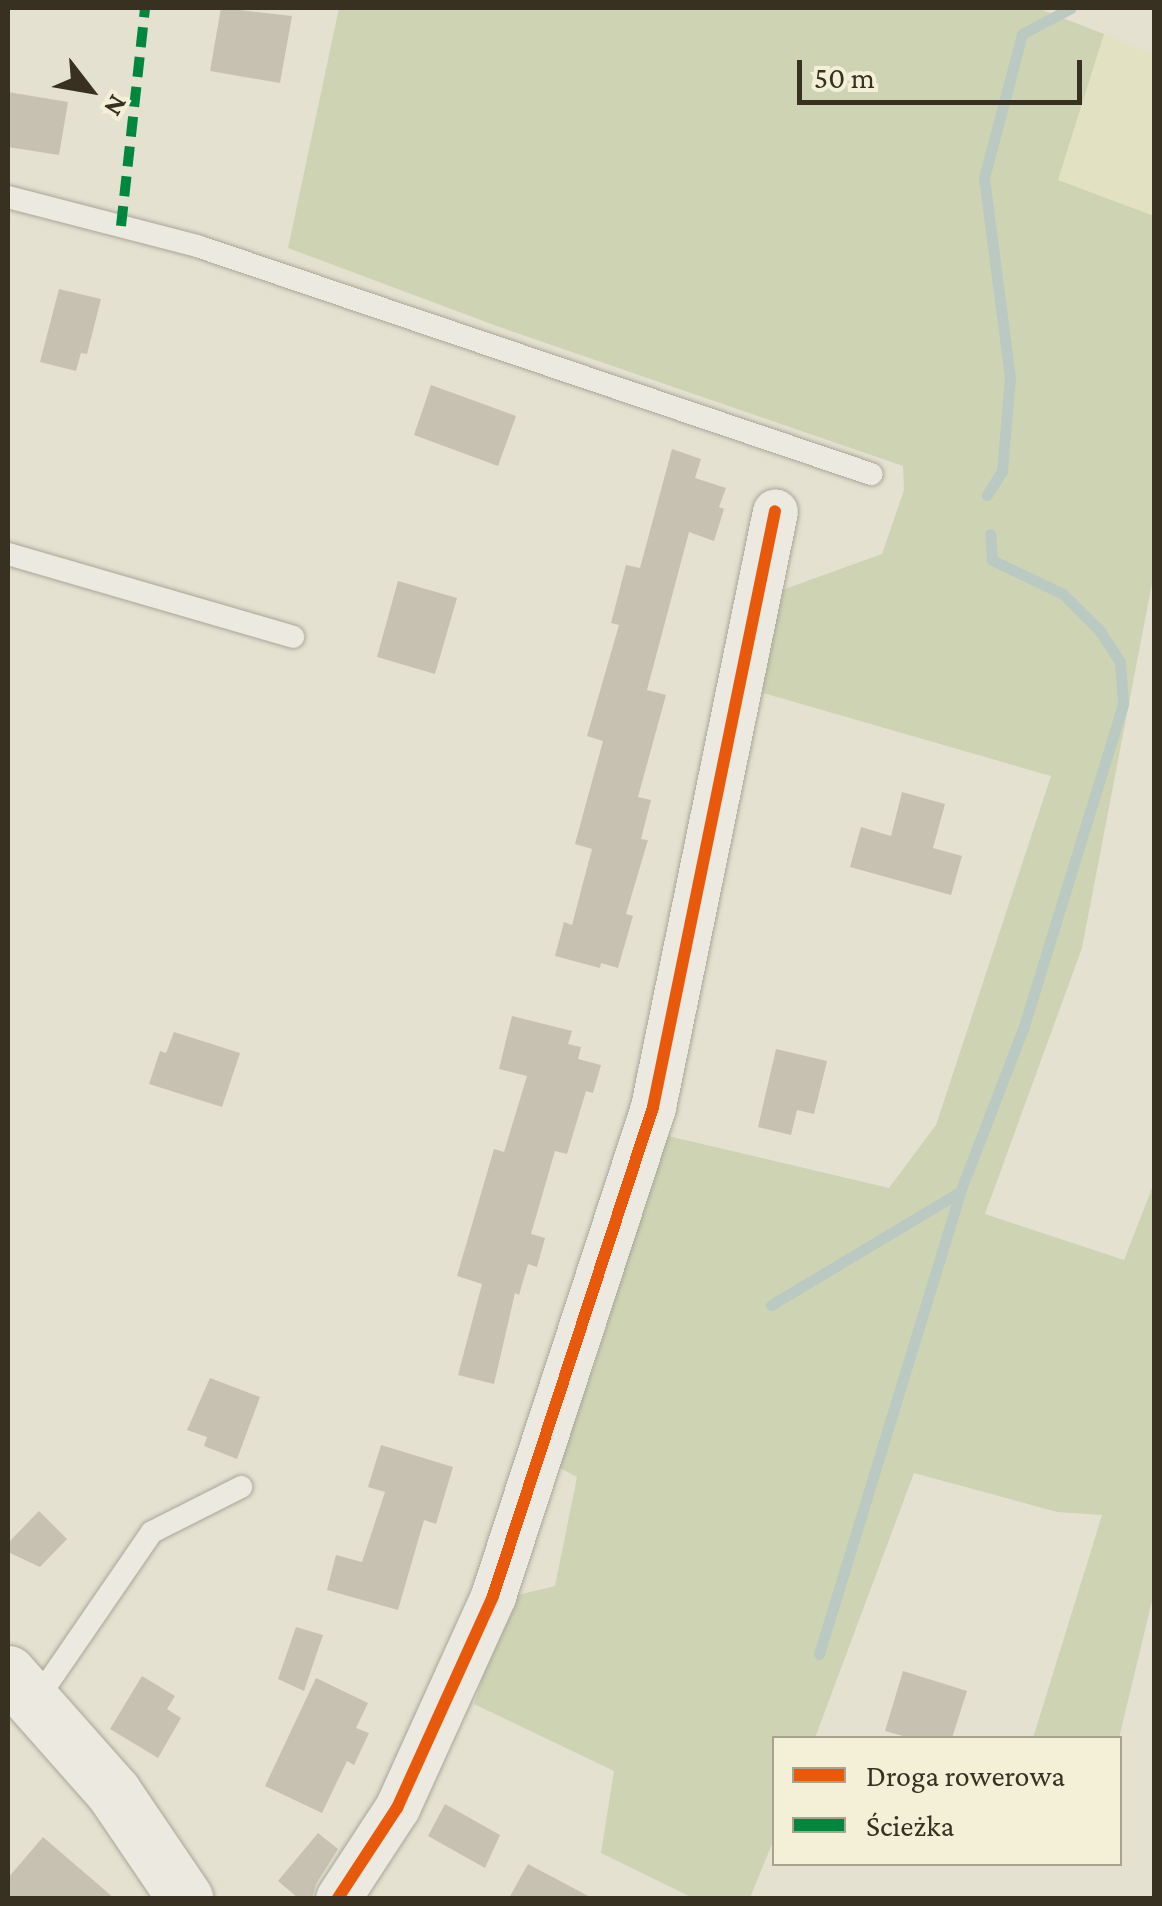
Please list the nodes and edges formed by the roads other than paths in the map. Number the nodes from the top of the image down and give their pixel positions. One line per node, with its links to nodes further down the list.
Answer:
1 (8, 197): 2 (lane)
2 (872, 474)
3 (775, 512): 9 (street)
4 (8, 554): 5 (lane)
5 (293, 636)
6 (241, 1487): 7 (lane)
7 (21, 1688): 8 (main road)
8 (185, 1898)
9 (338, 1898)

